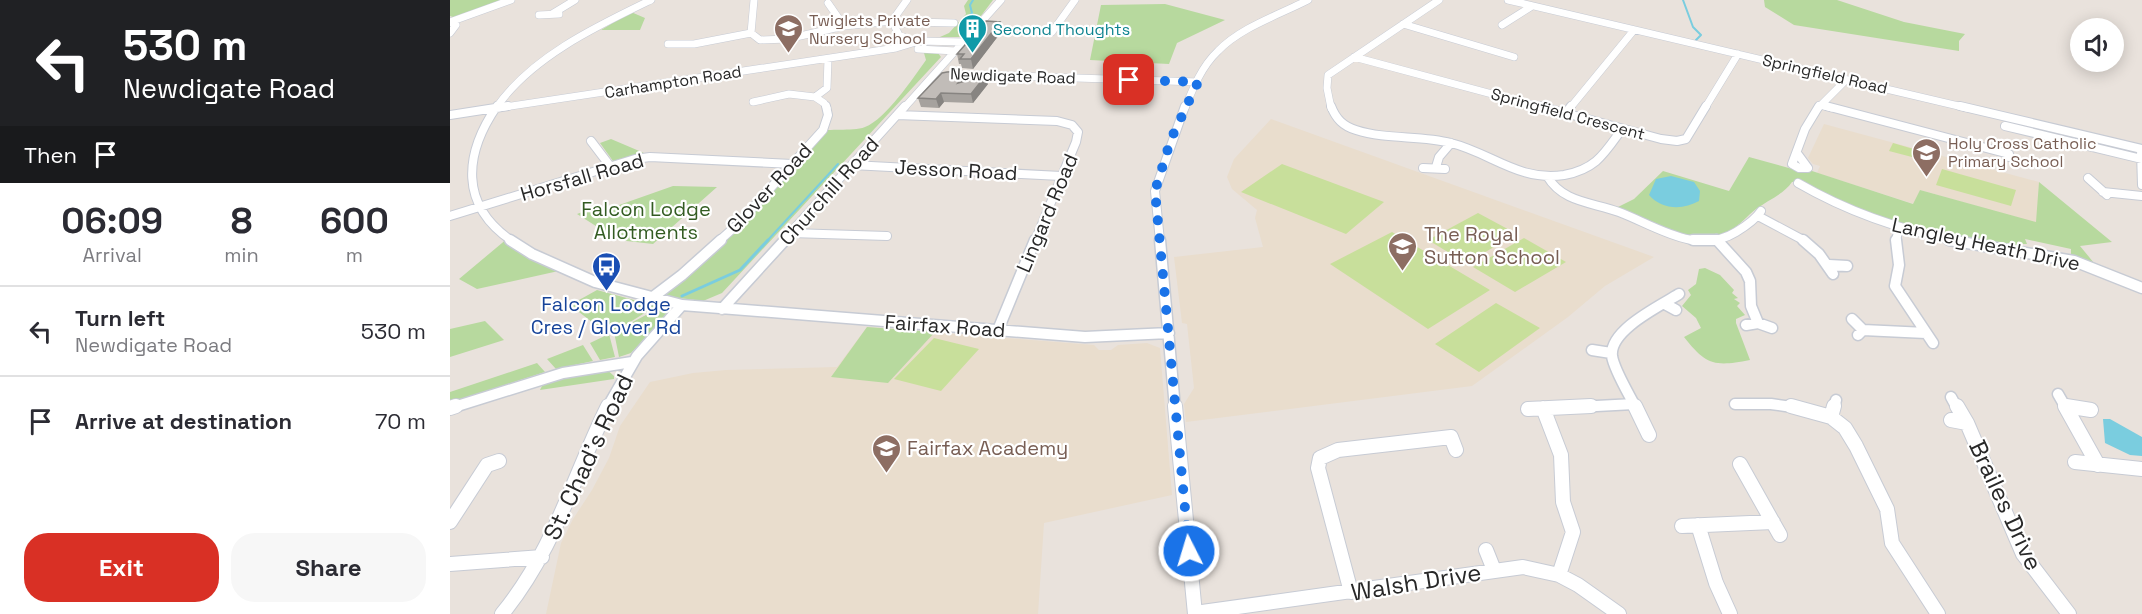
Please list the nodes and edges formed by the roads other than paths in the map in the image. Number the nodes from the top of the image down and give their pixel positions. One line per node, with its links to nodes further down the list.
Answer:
1 (511, 0): 16 (street)
2 (575, 0): 13 (street)
3 (651, 0): 40 (street)
4 (754, 0): 25 (street)
5 (907, 0): 17 (street)
6 (1001, 0): 26 (street, Churchill Road)
7 (1075, 0): 23 (street)
8 (1306, 0): 36 (street)
9 (1439, 0): 19 (street)
10 (1508, 0): 12 (street, Springfield Road)
11 (828, 3): 21 (street)
12 (1532, 6): 20 (street); 22 (street, Springfield Road)
13 (552, 14): 14 (street); 15 (street)
14 (563, 14)
15 (539, 15)
16 (450, 22): 24 (street)
17 (893, 23): 18 (street); 21 (street); 28 (street)
18 (954, 23)
19 (1403, 24): 31 (street); 32 (street)
20 (1517, 24)
21 (844, 26): 25 (street)
22 (1635, 30): 30 (street, Springfield Road); 41 (street)
23 (1052, 32)
24 (450, 33)
25 (751, 33): 27 (street)
26 (964, 42): 28 (street); 29 (street, Churchill Road)
27 (668, 44)
28 (914, 46): 29 (street, Carhampton Road); 33 (street, Carhampton Road)
29 (956, 51): 34 (street, Churchill Road)
30 (1738, 54): 35 (street, Springfield Road); 45 (street, Springfield Crescent)
31 (1507, 56)
32 (1354, 57): 41 (street, Springfield Crescent); 47 (street)
33 (828, 59): 37 (street); 40 (street, Carhampton Road)
34 (936, 73): 36 (street, Newdigate Road); 43 (street, Churchill Road)
35 (1846, 80): 39 (street); 49 (street, Springfield Road)
36 (1198, 82): 76 (street)
37 (815, 97): 38 (street); 51 (street, Glover Road)
38 (753, 102)
39 (1821, 105): 48 (street); 50 (street)
40 (494, 109): 42 (street, Carhampton Road); 61 (street)
41 (1566, 113): 45 (street, Springfield Crescent)
42 (450, 115)
43 (897, 115): 52 (street, Churchill Road); 55 (street, Lingard Road)
44 (2005, 126): 49 (street)
45 (1622, 129): 56 (street)
46 (591, 141): 53 (street)
47 (1451, 143): 54 (street); 56 (street)
48 (1797, 153)
49 (2141, 154): 58 (street)
50 (2009, 157)
51 (792, 164): 53 (street, Horsfall Road); 70 (street, Glover Road)
52 (852, 165): 55 (street, Jesson Road); 64 (street, Churchill Road)
53 (610, 166): 61 (street, Horsfall Road)
54 (1423, 168)
55 (1061, 176): 75 (street, Lingard Road)
56 (1547, 176): 66 (street)
57 (2088, 178): 60 (street)
58 (2142, 185)
59 (1790, 191): 63 (street, Langley Heath Drive)
60 (2142, 196)
61 (481, 206): 62 (street, Horsfall Road); 70 (street, Fairfax Road)
62 (450, 216)
63 (1899, 227): 68 (street, Langley Heath Drive); 73 (street)
64 (792, 233): 65 (street); 72 (street, Churchill Road)
65 (887, 236)
66 (1718, 240): 67 (street); 74 (street)
67 (1847, 266)
68 (2142, 288)
69 (1679, 294): 78 (street)
70 (649, 300): 71 (street, Fairfax Road)
71 (682, 305): 72 (street, Fairfax Road); 79 (street, St. Chad's Road)
72 (722, 309): 75 (street, Fairfax Road)
73 (1852, 319)
74 (1772, 328)
75 (998, 330): 76 (street, Fairfax Road)
76 (1169, 333): 111 (street)
77 (1592, 350): 78 (street)
78 (1611, 353): 83 (street)
79 (632, 362): 86 (street); 106 (street, St. Chad's Road)
80 (2058, 394): 85 (street)
81 (1951, 397): 92 (street, Brailes Drive)
82 (1836, 400): 90 (street)
83 (1634, 404): 87 (street); 93 (street)
84 (1735, 404): 90 (street)
85 (2066, 406): 89 (street); 98 (street)
86 (450, 408)
87 (1543, 408): 88 (street); 109 (street)
88 (1527, 409)
89 (2091, 410)
90 (1831, 417): 115 (street)
91 (1951, 420): 92 (street, Brailes Drive)
92 (1967, 423): 116 (street, Brailes Drive)
93 (1649, 435)
94 (1456, 450): 110 (street)
95 (499, 461): 100 (street)
96 (2075, 462): 98 (street)
97 (1740, 464): 101 (street)
98 (2098, 465): 99 (street)
99 (2142, 469)
100 (450, 522)
101 (1773, 522): 102 (street); 104 (street)
102 (1698, 525): 103 (street); 114 (street)
103 (1682, 526)
104 (1780, 535)
105 (1486, 550): 108 (street, Walsh Drive)
106 (542, 557): 107 (street); 112 (street, St. Chad's Road)
107 (450, 564)
108 (1494, 570): 109 (street, Walsh Drive); 110 (street, Walsh Drive)
109 (1559, 575): 113 (street, Walsh Drive)
110 (1351, 592): 111 (street, Walsh Drive)
111 (1195, 613)
112 (502, 614)
113 (1619, 614)
114 (1730, 614)
115 (1938, 614)
116 (2069, 614)

